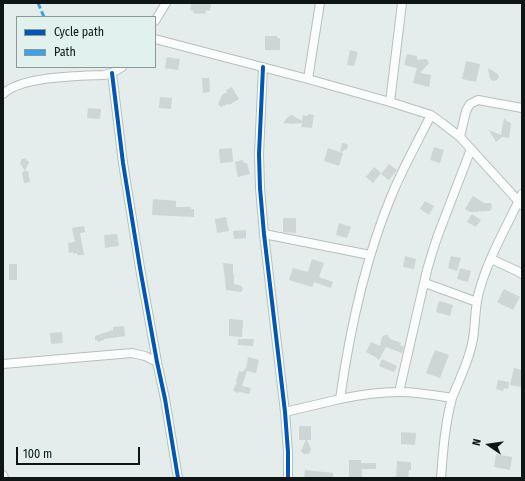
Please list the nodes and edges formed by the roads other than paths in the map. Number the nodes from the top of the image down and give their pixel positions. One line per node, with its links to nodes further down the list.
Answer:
1 (166, 3): 4 (street)
2 (320, 3): 9 (street)
3 (402, 3): 11 (street)
4 (156, 20)
5 (156, 40): 6 (street)
6 (263, 67): 9 (street); 17 (street)
7 (120, 68): 8 (street)
8 (112, 73): 10 (street); 23 (street)
9 (308, 79): 11 (street)
10 (3, 94)
11 (390, 102): 13 (street)
12 (522, 108): 14 (street)
13 (431, 115): 14 (street); 18 (street)
14 (460, 137): 15 (street)
15 (471, 149): 16 (street); 21 (street)
16 (521, 200): 19 (street)
17 (264, 234): 18 (street); 28 (street)
18 (370, 255): 27 (street)
19 (491, 259): 20 (street); 22 (street)
20 (522, 274)
21 (424, 283): 22 (street); 25 (street)
22 (477, 302): 26 (street)
23 (157, 362): 24 (street); 31 (street)
24 (3, 364)
25 (399, 392): 26 (street); 27 (street)
26 (452, 398): 33 (street)
27 (340, 399): 28 (street)
28 (285, 412): 32 (street)
29 (3, 475): 30 (street)
30 (4, 478)
31 (178, 478)
32 (288, 478)
33 (441, 478)

